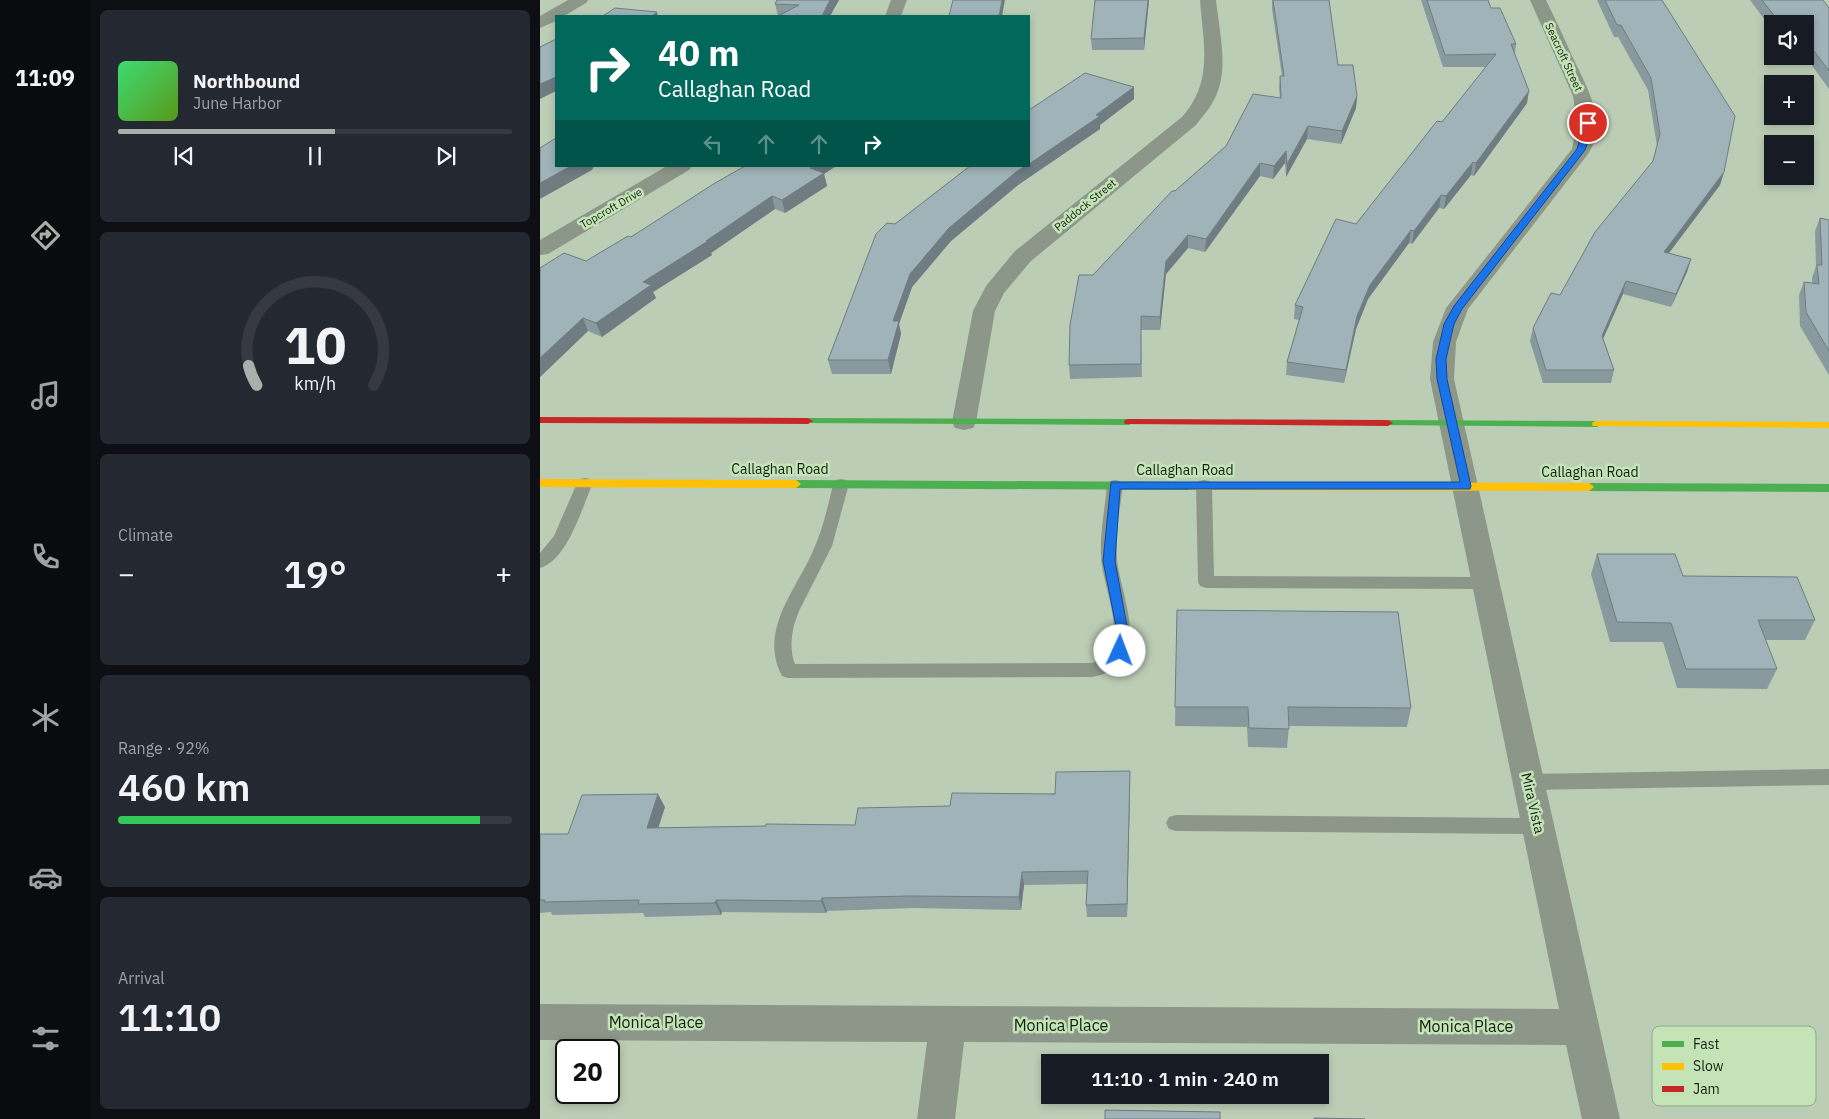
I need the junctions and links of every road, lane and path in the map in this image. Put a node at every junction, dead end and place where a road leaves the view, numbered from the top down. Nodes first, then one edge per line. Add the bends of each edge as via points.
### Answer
1 (580, 0) edge
2 (899, 0) edge
3 (1208, 0) edge
4 (1538, 0) edge
5 (894, 15) edge
6 (540, 23) edge
7 (680, 167) edge
8 (540, 249) edge
9 (540, 420) edge
10 (964, 422) junction
11 (1452, 424) junction
12 (1829, 424) edge
13 (540, 483) edge
14 (585, 483) junction
15 (841, 484) junction
16 (1115, 485) junction
17 (1204, 485) junction
18 (1466, 486) junction
19 (1829, 488) edge
20 (540, 562) edge
21 (1485, 583) junction
22 (1829, 777) edge
23 (1528, 782) junction
24 (1176, 823) dead end
25 (1539, 826) junction
26 (540, 1022) edge
27 (948, 1024) junction
28 (1582, 1027) junction
29 (936, 1119) edge
30 (1601, 1119) edge

1 - 6 street
2 - 5 street
3 - 10 street, Paddock Street via 1212,71 1207,96 1189,121 1023,256 994,291 984,311
4 - 11 street, Seacroft Street via 1582,96 1587,116 1586,136 1581,150 1457,308 1449,324 1441,359
7 - 8 street, Topcroft Drive
9 - 10 street
10 - 11 street
11 - 12 street
11 - 18 street, Seacroft Street
13 - 14 street, Callaghan Road
14 - 15 street, Callaghan Road
14 - 20 lane via 561,537 549,557
15 - 16 street, Callaghan Road
15 - 16 lane via 820,555 790,610 783,637 783,660 788,671 1104,668 1115,660 1120,651 1122,626 1109,561
16 - 17 street, Callaghan Road
17 - 18 street, Callaghan Road
17 - 21 lane via 1206,582
18 - 19 street, Callaghan Road
18 - 21 street, Mira Vista
21 - 23 street, Mira Vista
22 - 23 lane
23 - 25 street, Mira Vista
24 - 25 lane
25 - 28 street, Mira Vista
26 - 27 street, Monica Place
27 - 28 street, Monica Place
27 - 29 street
28 - 30 street, Mira Vista

